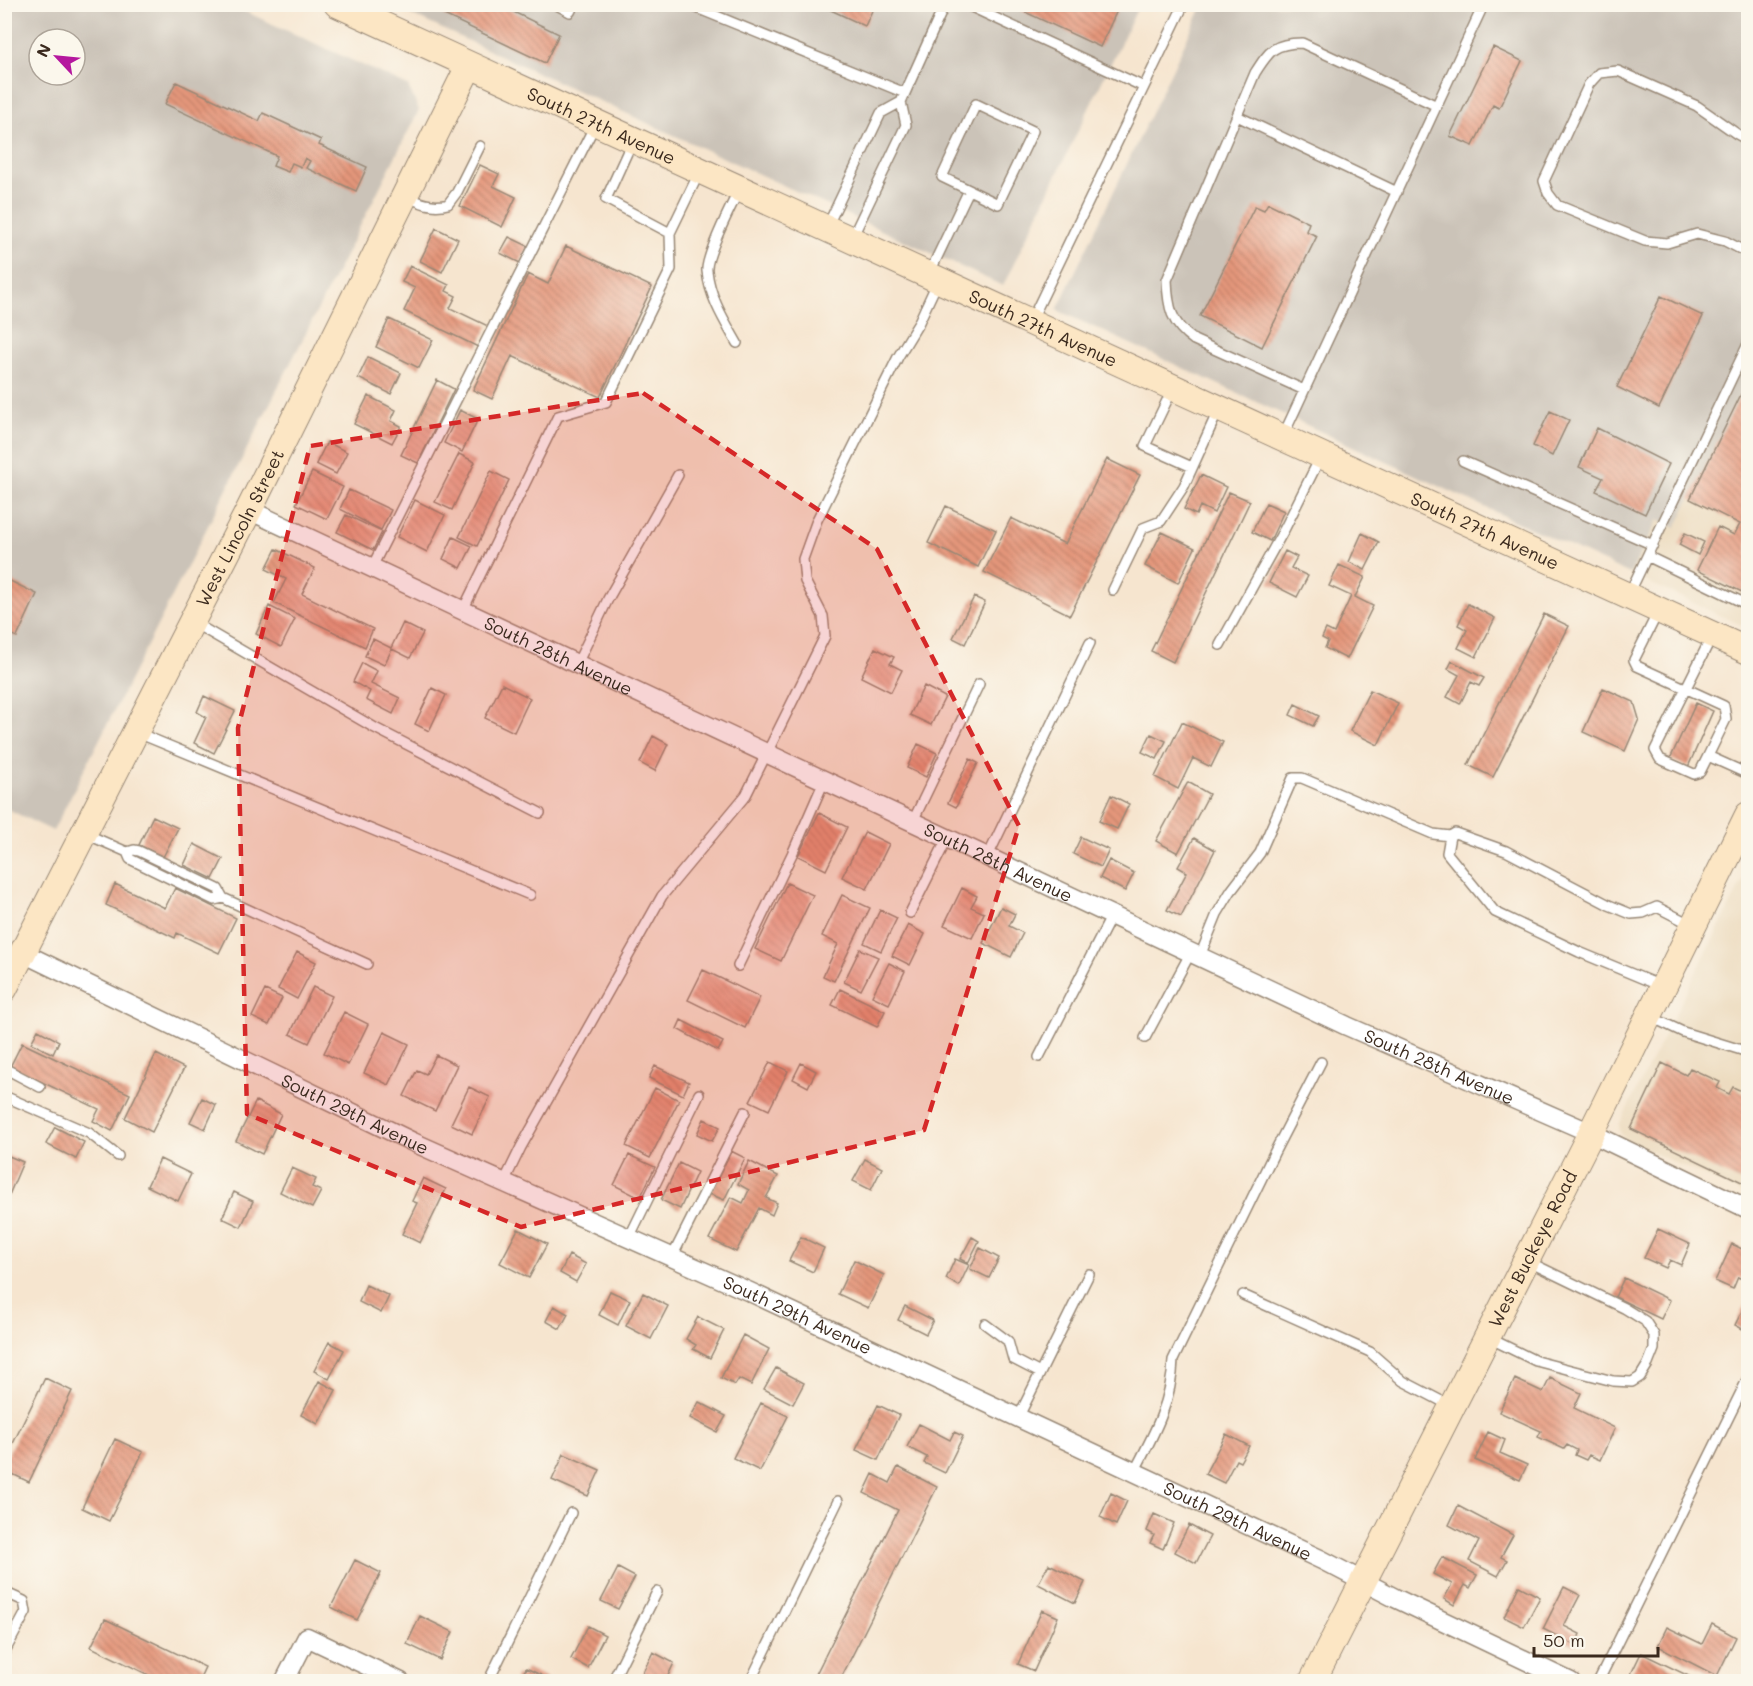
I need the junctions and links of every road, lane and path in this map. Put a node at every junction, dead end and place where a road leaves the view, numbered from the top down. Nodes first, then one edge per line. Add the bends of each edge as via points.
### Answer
1 (337, 4) edge
2 (555, 4) edge
3 (574, 4) edge
4 (687, 4) edge
5 (945, 4) edge
6 (965, 4) edge
7 (1184, 4) edge
8 (1482, 8) dead end
9 (469, 66) junction
10 (1144, 87) junction
11 (903, 98) junction
12 (1437, 106) junction
13 (1237, 116) junction
14 (596, 124) junction
15 (1749, 140) edge
16 (633, 141) junction
17 (480, 147) dead end
18 (699, 172) junction
19 (739, 190) junction
20 (969, 190) junction
21 (1396, 192) junction
22 (405, 196) junction
23 (826, 229) junction
24 (670, 233) junction
25 (851, 241) junction
26 (1749, 253) edge
27 (933, 278) junction
28 (1030, 323) junction
29 (737, 344) dead end
30 (1749, 344) edge
31 (1173, 388) junction
32 (1304, 390) junction
33 (1219, 409) junction
34 (1282, 438) junction
35 (1321, 456) junction
36 (1463, 461) dead end
37 (1192, 467) junction
38 (678, 475) dead end
39 (249, 510) junction
40 (1653, 545) junction
41 (1647, 556) junction
42 (372, 567) junction
43 (1113, 590) dead end
44 (1628, 596) junction
45 (1749, 604) edge
46 (463, 610) junction
47 (1659, 610) junction
48 (192, 622) junction
49 (1713, 635) junction
50 (1090, 643) dead end
51 (1220, 645) dead end
52 (1749, 651) edge
53 (577, 664) junction
54 (979, 684) dead end
55 (1686, 688) junction
56 (135, 732) junction
57 (768, 753) junction
58 (1708, 756) junction
59 (1749, 774) edge
60 (825, 779) junction
61 (540, 813) dead end
62 (1749, 814) edge
63 (913, 821) junction
64 (84, 833) junction
65 (1450, 836) junction
66 (948, 837) junction
67 (988, 856) junction
68 (530, 895) dead end
69 (910, 913) dead end
70 (1112, 915) junction
71 (1693, 926) junction
72 (23, 953) junction
73 (1195, 954) junction
74 (367, 964) dead end
75 (738, 966) dead end
76 (1663, 987) junction
77 (4, 989) edge
78 (1649, 1016) junction
79 (1145, 1038) dead end
80 (1749, 1052) edge
81 (1039, 1057) dead end
82 (1321, 1062) dead end
83 (4, 1068) edge
84 (40, 1087) dead end
85 (699, 1094) dead end
86 (4, 1096) edge
87 (745, 1112) dead end
88 (1591, 1133) junction
89 (118, 1156) dead end
90 (504, 1182) junction
91 (1749, 1209) edge
92 (629, 1238) junction
93 (672, 1257) junction
94 (1526, 1260) junction
95 (1089, 1274) dead end
96 (1243, 1294) dead end
97 (985, 1324) dead end
98 (1486, 1337) junction
99 (1040, 1373) junction
100 (1749, 1378) edge
101 (1451, 1406) junction
102 (1018, 1418) junction
103 (1134, 1472) junction
104 (838, 1501) dead end
105 (571, 1513) dead end
106 (1362, 1581) junction
107 (4, 1592) edge
108 (657, 1592) dead end
109 (4, 1653) edge
110 (284, 1682) edge
111 (401, 1682) edge
112 (488, 1682) edge
113 (612, 1682) edge
114 (750, 1682) edge
115 (1312, 1682) edge
116 (1571, 1682) edge
117 (1598, 1682) edge

1 - 9 main road, South 27th Avenue
2 - 3 lane via 570,12
4 - 11 lane
5 - 11 lane
6 - 10 lane
7 - 10 lane
8 - 12 lane
9 - 14 main road, South 27th Avenue
9 - 22 main road, West Lincoln Street
10 - 28 lane
11 - 23 lane via 881,113
11 - 25 lane via 906,125
12 - 13 lane via 1302,43 1287,43 1270,50 1255,73
12 - 21 lane
13 - 21 lane
13 - 32 lane via 1167,280 1168,302 1180,330 1194,340
14 - 16 main road, South 27th Avenue
14 - 42 lane
15 - 26 lane via 1687,102 1618,71 1599,73 1589,84 1544,181 1557,205 1645,241 1667,243 1697,234
16 - 18 main road, South 27th Avenue
16 - 24 lane via 606,200
17 - 22 lane via 448,204 437,207
18 - 19 main road, South 27th Avenue
18 - 24 lane
19 - 23 main road, South 27th Avenue
19 - 29 lane via 706,269 715,303
20 - 20 lane via 942,177 976,104 1033,131 998,204
20 - 27 lane
21 - 32 lane
22 - 39 main road, West Lincoln Street
23 - 25 main road, South 27th Avenue
24 - 46 lane via 671,269 606,402 558,416
25 - 27 main road, South 27th Avenue
27 - 28 main road, South 27th Avenue
27 - 57 lane via 802,559 805,581 823,616 825,636
28 - 31 main road, South 27th Avenue
30 - 40 lane
31 - 33 main road, South 27th Avenue
31 - 37 lane via 1145,446
32 - 34 lane
33 - 34 main road, South 27th Avenue
33 - 37 lane
34 - 35 main road, South 27th Avenue
35 - 44 main road, South 27th Avenue
35 - 51 lane
36 - 40 lane
37 - 43 lane via 1161,521 1143,528
38 - 53 lane via 608,599
39 - 42 street, South 28th Avenue
39 - 48 main road, West Lincoln Street
40 - 41 lane
41 - 44 lane
41 - 45 lane
42 - 46 street, South 28th Avenue
44 - 47 main road, South 27th Avenue
46 - 53 street, South 28th Avenue
47 - 49 main road, South 27th Avenue
47 - 55 lane via 1634,660 1637,666
48 - 56 main road, West Lincoln Street
48 - 61 lane via 375,728
49 - 52 main road, South 27th Avenue
49 - 55 lane
50 - 67 lane
53 - 57 street, South 28th Avenue
54 - 63 lane
55 - 58 lane via 1724,706 1726,712
55 - 58 lane via 1655,750 1660,759 1694,774 1700,772
56 - 64 main road, West Lincoln Street
56 - 68 lane
57 - 60 street, South 28th Avenue
57 - 90 lane via 746,795 662,896
58 - 59 lane
60 - 63 street, South 28th Avenue
60 - 75 lane
62 - 71 main road, West Buckeye Road
63 - 66 street, South 28th Avenue
64 - 72 main road, West Lincoln Street
64 - 74 lane via 214,900 224,898
65 - 71 lane via 1455,834 1506,852 1631,914 1657,907
65 - 73 lane via 1433,834 1302,778 1293,778 1260,853 1226,899
65 - 76 lane via 1447,853 1495,912
66 - 67 street, South 28th Avenue
66 - 69 lane
67 - 70 street, South 28th Avenue
70 - 73 street, South 28th Avenue
70 - 81 lane
71 - 76 main road, West Buckeye Road
72 - 77 main road, West Lincoln Street
72 - 90 street, South 29th Avenue via 412,1142
73 - 79 lane
73 - 88 street, South 28th Avenue via 1347,1026
76 - 78 main road, West Buckeye Road
78 - 80 lane via 1683,1032
78 - 88 main road, West Buckeye Road
82 - 103 lane via 1173,1360 1162,1417
83 - 84 lane
85 - 92 lane
86 - 89 lane via 89,1133
87 - 93 lane
88 - 91 street, South 28th Avenue
88 - 94 main road, West Buckeye Road
90 - 92 street, South 29th Avenue
92 - 93 street, South 29th Avenue
93 - 102 street, South 29th Avenue
94 - 98 main road, West Buckeye Road
94 - 98 lane via 1645,1321 1654,1335 1648,1364 1632,1382 1613,1381 1536,1361
95 - 99 lane
96 - 101 lane via 1370,1352 1403,1382
97 - 99 lane via 1008,1341 1013,1359
98 - 101 main road, West Buckeye Road
99 - 102 lane
100 - 117 lane
101 - 106 main road, West Buckeye Road
102 - 103 street, South 29th Avenue
103 - 106 street, South 29th Avenue
104 - 114 lane
105 - 112 lane
106 - 115 main road, West Buckeye Road
106 - 116 street, South 29th Avenue
107 - 109 lane via 24,1601 26,1612
108 - 113 lane
110 - 111 street via 307,1637

